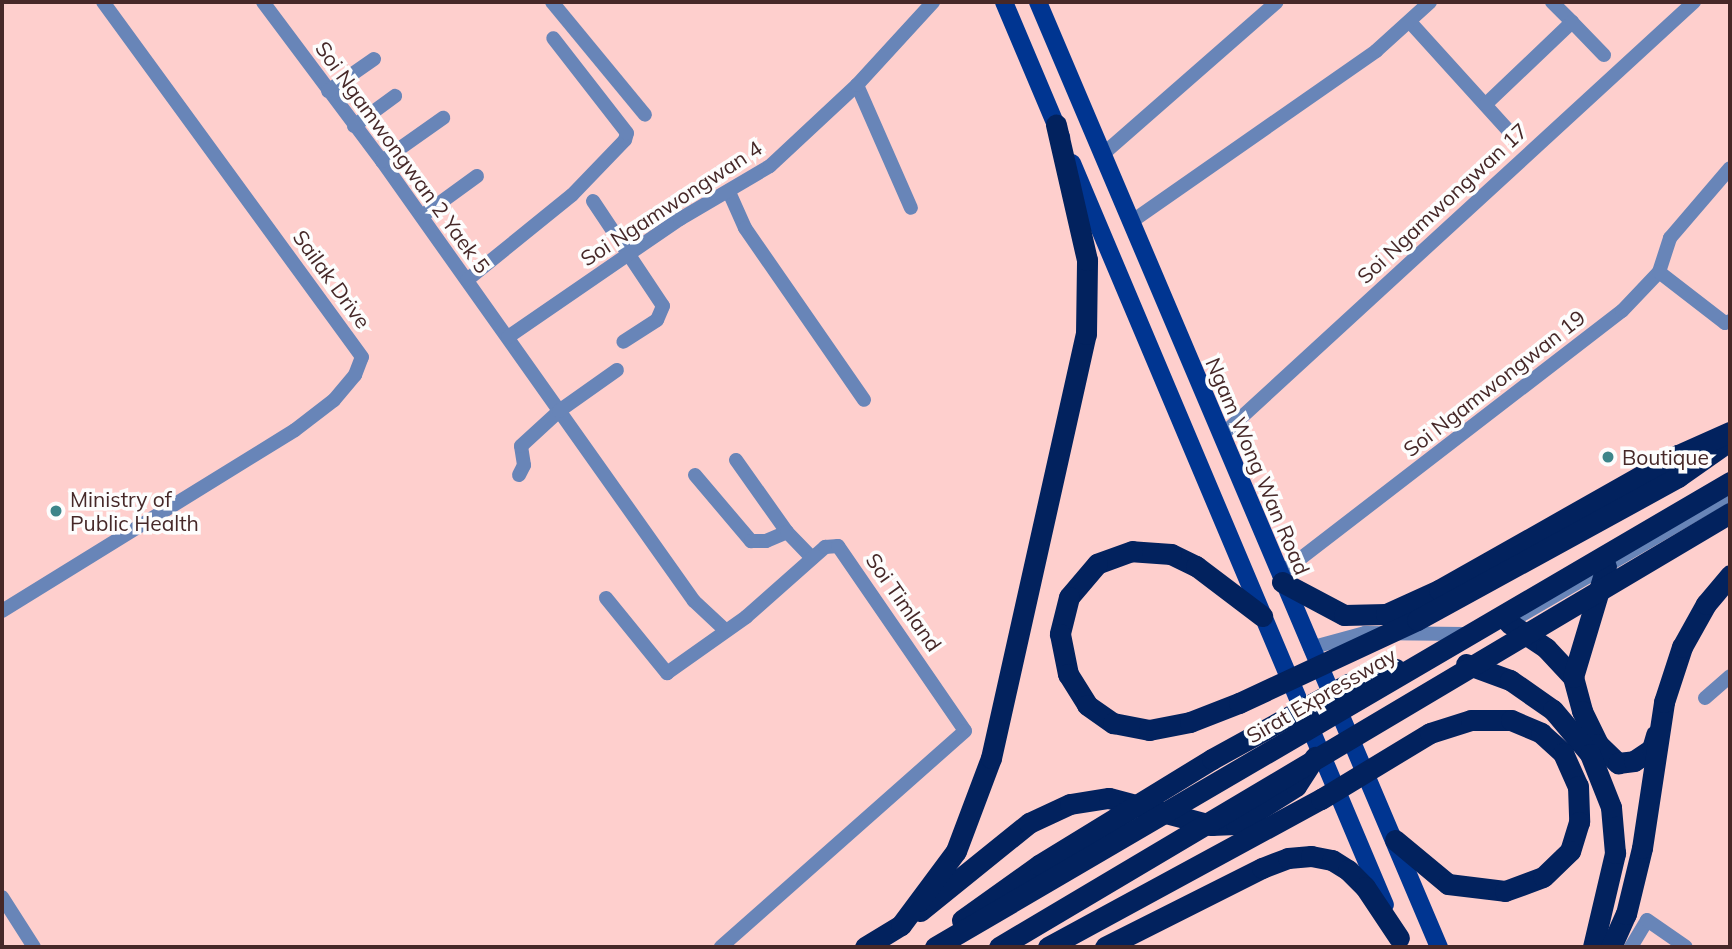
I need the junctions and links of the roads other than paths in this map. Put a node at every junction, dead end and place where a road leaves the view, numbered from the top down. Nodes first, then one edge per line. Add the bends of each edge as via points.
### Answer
1 (103, 2) edge
2 (263, 2) edge
3 (552, 2) edge
4 (933, 2) edge
5 (1004, 2) edge
6 (1038, 2) edge
7 (1277, 2) edge
8 (1430, 2) edge
9 (1552, 2) edge
10 (1694, 2) edge
11 (1410, 22) junction
12 (1572, 22) junction
13 (553, 38) dead end
14 (1604, 55) dead end
15 (374, 59) dead end
16 (857, 85) junction
17 (328, 91) junction
18 (395, 96) dead end
19 (1486, 104) junction
20 (645, 115) dead end
21 (443, 118) dead end
22 (1056, 125) junction
23 (354, 126) junction
24 (1507, 129) dead end
25 (1102, 155) junction
26 (382, 160) junction
27 (1730, 168) edge
28 (477, 176) dead end
29 (729, 192) junction
30 (593, 201) dead end
31 (911, 208) dead end
32 (422, 216) junction
33 (1131, 222) junction
34 (628, 256) junction
35 (1659, 272) junction
36 (467, 279) junction
37 (1730, 321) edge
38 (508, 337) junction
39 (624, 342) dead end
40 (617, 370) dead end
41 (864, 400) dead end
42 (559, 411) junction
43 (1730, 432) edge
44 (1221, 436) junction
45 (1730, 440) edge
46 (736, 460) dead end
47 (519, 475) dead end
48 (695, 475) dead end
49 (1730, 482) edge
50 (1730, 494) edge
51 (1730, 513) edge
52 (787, 533) junction
53 (811, 558) junction
54 (1606, 567) junction
55 (1730, 575) edge
56 (1280, 578) junction
57 (606, 598) dead end
58 (2, 611) edge
59 (1262, 616) junction
60 (1509, 623) junction
61 (725, 630) junction
62 (1310, 648) junction
63 (1730, 676) edge
64 (1573, 677) junction
65 (1704, 698) dead end
66 (1664, 702) junction
67 (1319, 750) junction
68 (1395, 840) junction
69 (2, 897) edge
70 (901, 925) junction
71 (1401, 943) edge
72 (34, 947) edge
73 (721, 947) edge
74 (865, 947) edge
75 (928, 947) edge
76 (935, 947) edge
77 (999, 947) edge
78 (1048, 947) edge
79 (1105, 947) edge
80 (1439, 947) edge
81 (1593, 947) edge
82 (1611, 947) edge
83 (1631, 947) edge
84 (1686, 947) edge

1 - 58 street, Sailak Drive via 362,357 341,393 295,430
2 - 17 street, Soi Ngamwongwan 2 Yaek 5
3 - 20 street
4 - 16 street, Soi Ngamwongwan 4
5 - 22 main road
6 - 25 main road, Ngam Wong Wan Road
7 - 25 street
8 - 11 street
9 - 12 street
10 - 44 street, Soi Ngamwongwan 17
11 - 19 street
11 - 33 street
12 - 14 street
12 - 19 street
13 - 36 street via 627,133 625,140 572,195
15 - 17 street
16 - 29 street, Soi Ngamwongwan 4 via 770,166
16 - 31 street
17 - 23 street, Soi Ngamwongwan 2 Yaek 5
18 - 23 street
19 - 24 street
21 - 26 street
22 - 59 main road
22 - 70 highway via 1087,260 1086,334 991,758 956,851
23 - 26 street, Soi Ngamwongwan 2 Yaek 5
25 - 33 main road, Ngam Wong Wan Road
26 - 32 street, Soi Ngamwongwan 2 Yaek 5
27 - 35 street via 1670,238
28 - 32 street
29 - 34 street, Soi Ngamwongwan 4
29 - 41 street via 745,228
30 - 34 street
32 - 36 street, Soi Ngamwongwan 2 Yaek 5
33 - 44 main road, Ngam Wong Wan Road
34 - 38 street, Soi Ngamwongwan 4
34 - 39 street via 663,312
35 - 37 street via 1725,323
35 - 56 street, Soi Ngamwongwan 19 via 1622,311
36 - 38 street, Soi Ngamwongwan 2 Yaek 5
38 - 42 street
40 - 42 street
42 - 47 street via 521,446 524,465
42 - 61 street via 700,608
43 - 56 highway via 1678,455 1439,590 1386,614 1344,615
44 - 56 main road, Ngam Wong Wan Road
45 - 59 highway, bridge via 1678,477 1417,620 1190,722 1149,730 1113,723 1087,705 1068,674 1060,634 1069,597 1097,564 1132,551 1171,554 1196,566
46 - 52 street
48 - 52 street via 751,541
49 - 76 highway, Sirat Expressway, bridge
50 - 54 street
51 - 77 highway, bridge
52 - 53 street
53 - 61 street, Soi Timland
53 - 73 street, Soi Timland via 825,547 838,546 965,731
54 - 60 street
54 - 64 highway
55 - 66 highway via 1706,604 1682,647
56 - 62 main road, Ngam Wong Wan Road
57 - 61 street, Soi Timland via 667,673
59 - 67 main road
60 - 62 street via 1459,635 1365,633
60 - 64 highway via 1546,648
62 - 68 main road, Ngam Wong Wan Road
63 - 65 street
64 - 66 highway via 1598,744 1618,763 1634,761 1652,749
66 - 82 highway via 1642,848 1626,914
67 - 70 highway via 1296,786 1236,824 1211,825 1109,798 1070,804 1029,823 976,870
67 - 71 main road
68 - 78 highway, bridge via 1448,884 1505,891 1543,877 1570,851 1579,822 1578,786 1563,753 1541,733 1511,720 1471,720 1430,733 1321,799
68 - 80 main road, Ngam Wong Wan Road
69 - 72 street
70 - 74 highway
71 - 79 highway via 1365,887 1348,870 1332,860 1311,856 1288,858 1262,868
75 - 81 highway, bridge via 1105,823 1283,719 1348,684 1389,670 1449,661 1510,680 1553,710 1590,754 1611,807 1615,853
83 - 84 street via 1647,920

